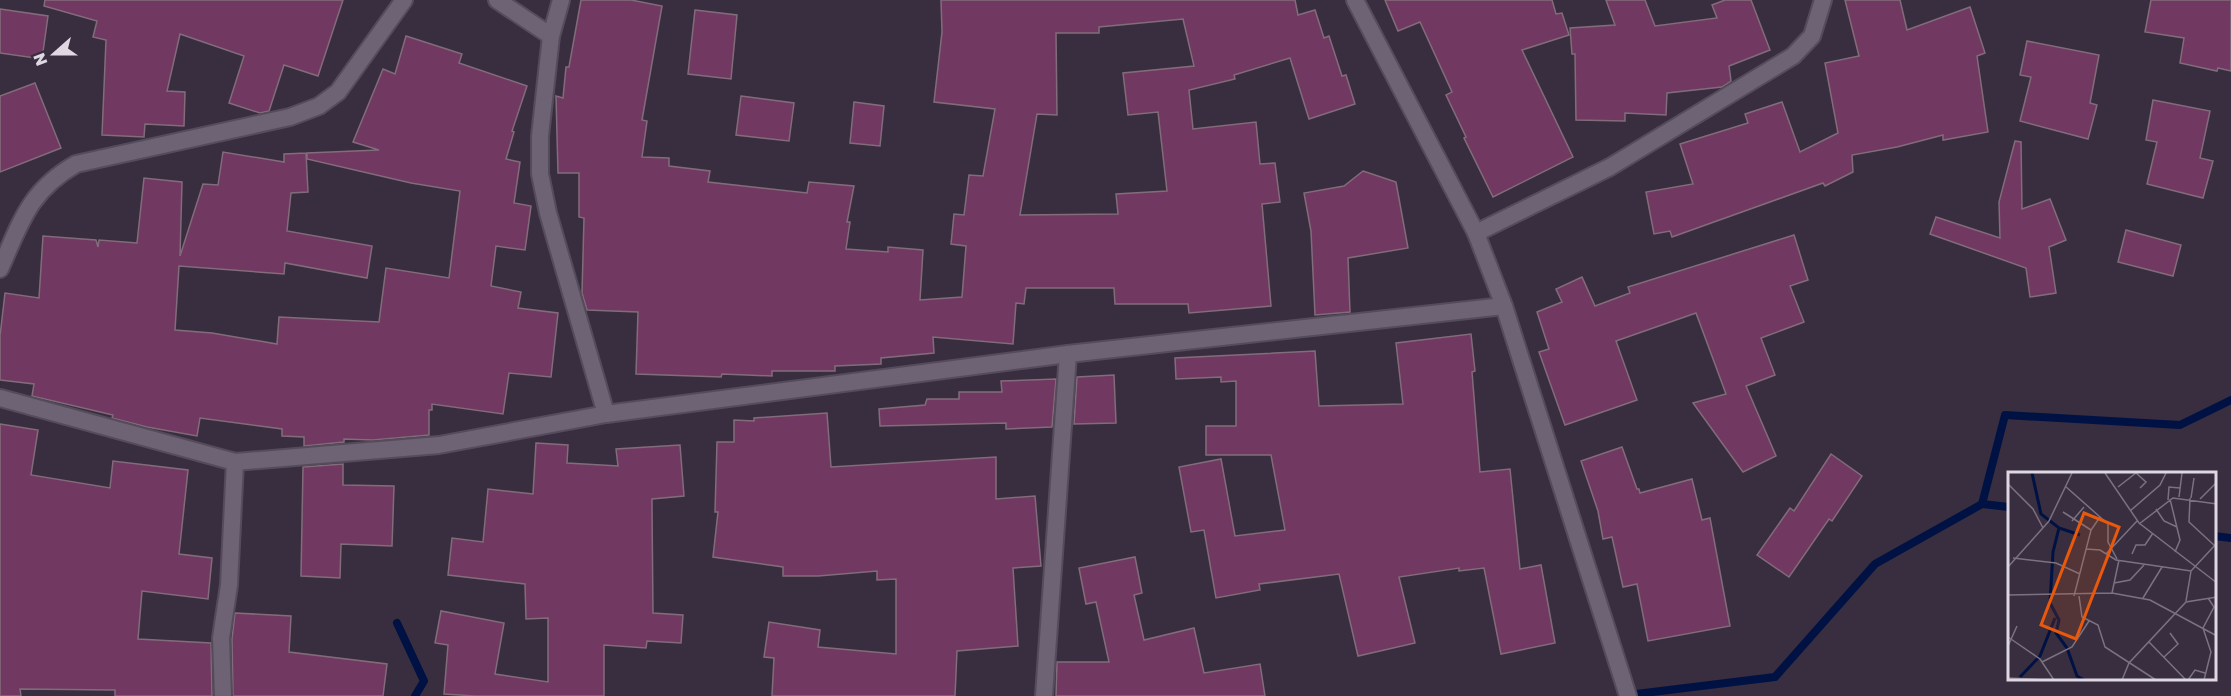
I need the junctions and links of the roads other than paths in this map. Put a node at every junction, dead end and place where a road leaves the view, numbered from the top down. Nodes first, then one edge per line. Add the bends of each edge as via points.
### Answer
1 (404, 0) edge
2 (498, 0) edge
3 (561, 0) edge
4 (1355, 0) edge
5 (1823, 0) edge
6 (551, 36) junction
7 (1476, 232) junction
8 (0, 269) edge
9 (1504, 306) junction
10 (1068, 354) junction
11 (0, 398) edge
12 (606, 414) junction
13 (235, 462) junction
14 (223, 696) edge
15 (1044, 696) edge
16 (1628, 696) edge

1 - 8 street via 338,92 319,106 290,117 76,164 56,175 28,206
2 - 6 street
3 - 6 street
4 - 7 street
5 - 7 street via 1812,36 1794,56 1610,167
6 - 12 street via 540,136 540,174
7 - 9 street
9 - 10 street
9 - 16 street
10 - 12 street
10 - 15 street
11 - 13 street
12 - 13 street via 439,445
13 - 14 street via 229,585 221,638

